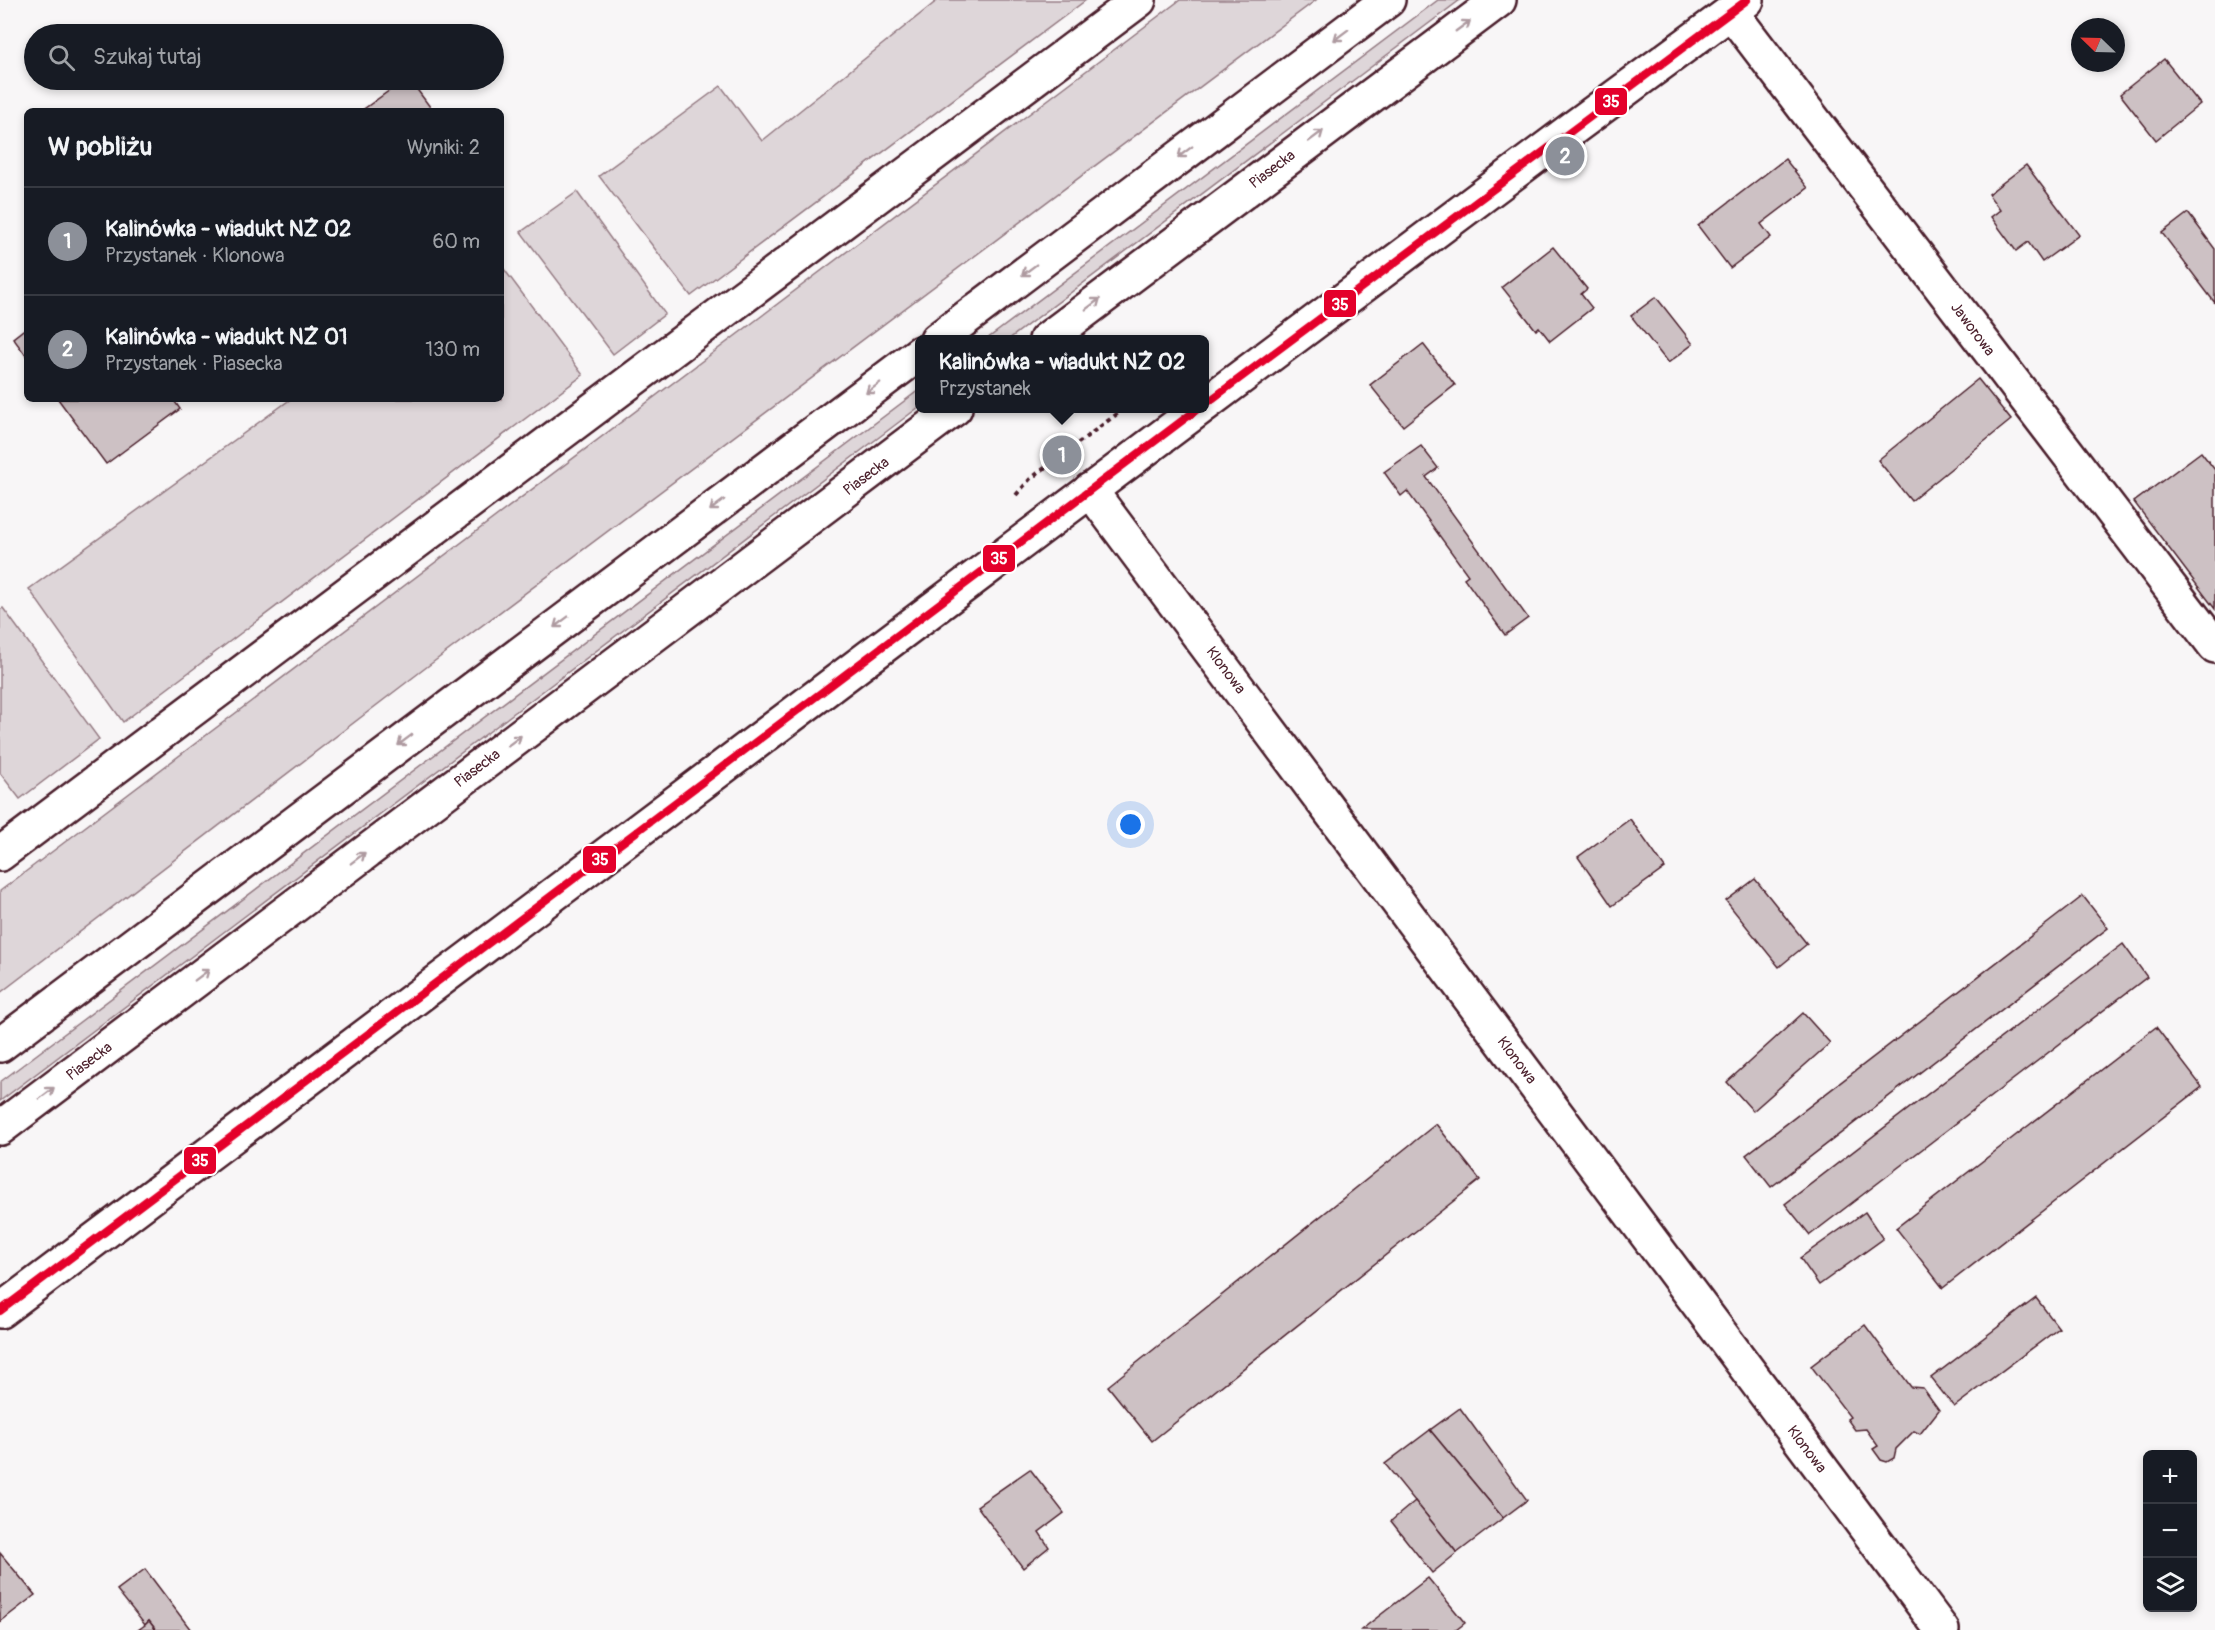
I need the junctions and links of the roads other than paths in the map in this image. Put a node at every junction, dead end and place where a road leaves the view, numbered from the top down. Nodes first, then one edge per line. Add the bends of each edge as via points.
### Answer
1 (1139, 0) edge
2 (1388, 0) edge
3 (1499, 0) edge
4 (1739, 6) edge
5 (942, 335) edge
6 (1051, 335) edge
7 (915, 356) edge
8 (1209, 401) edge
9 (948, 413) edge
10 (1193, 413) edge
11 (1090, 490) junction
12 (2215, 646) edge
13 (0, 854) edge
14 (0, 1045) edge
15 (0, 1128) edge
16 (0, 1311) edge
17 (1942, 1630) edge

1 - 13 main road
2 -> 5 main road
6 -> 3 main road, Piasecka
4 - 8 main road
4 - 12 main road, Jaworowa
7 -> 14 main road
15 -> 9 main road, Piasecka
10 - 11 main road
11 - 16 main road
11 - 17 main road, Klonowa

